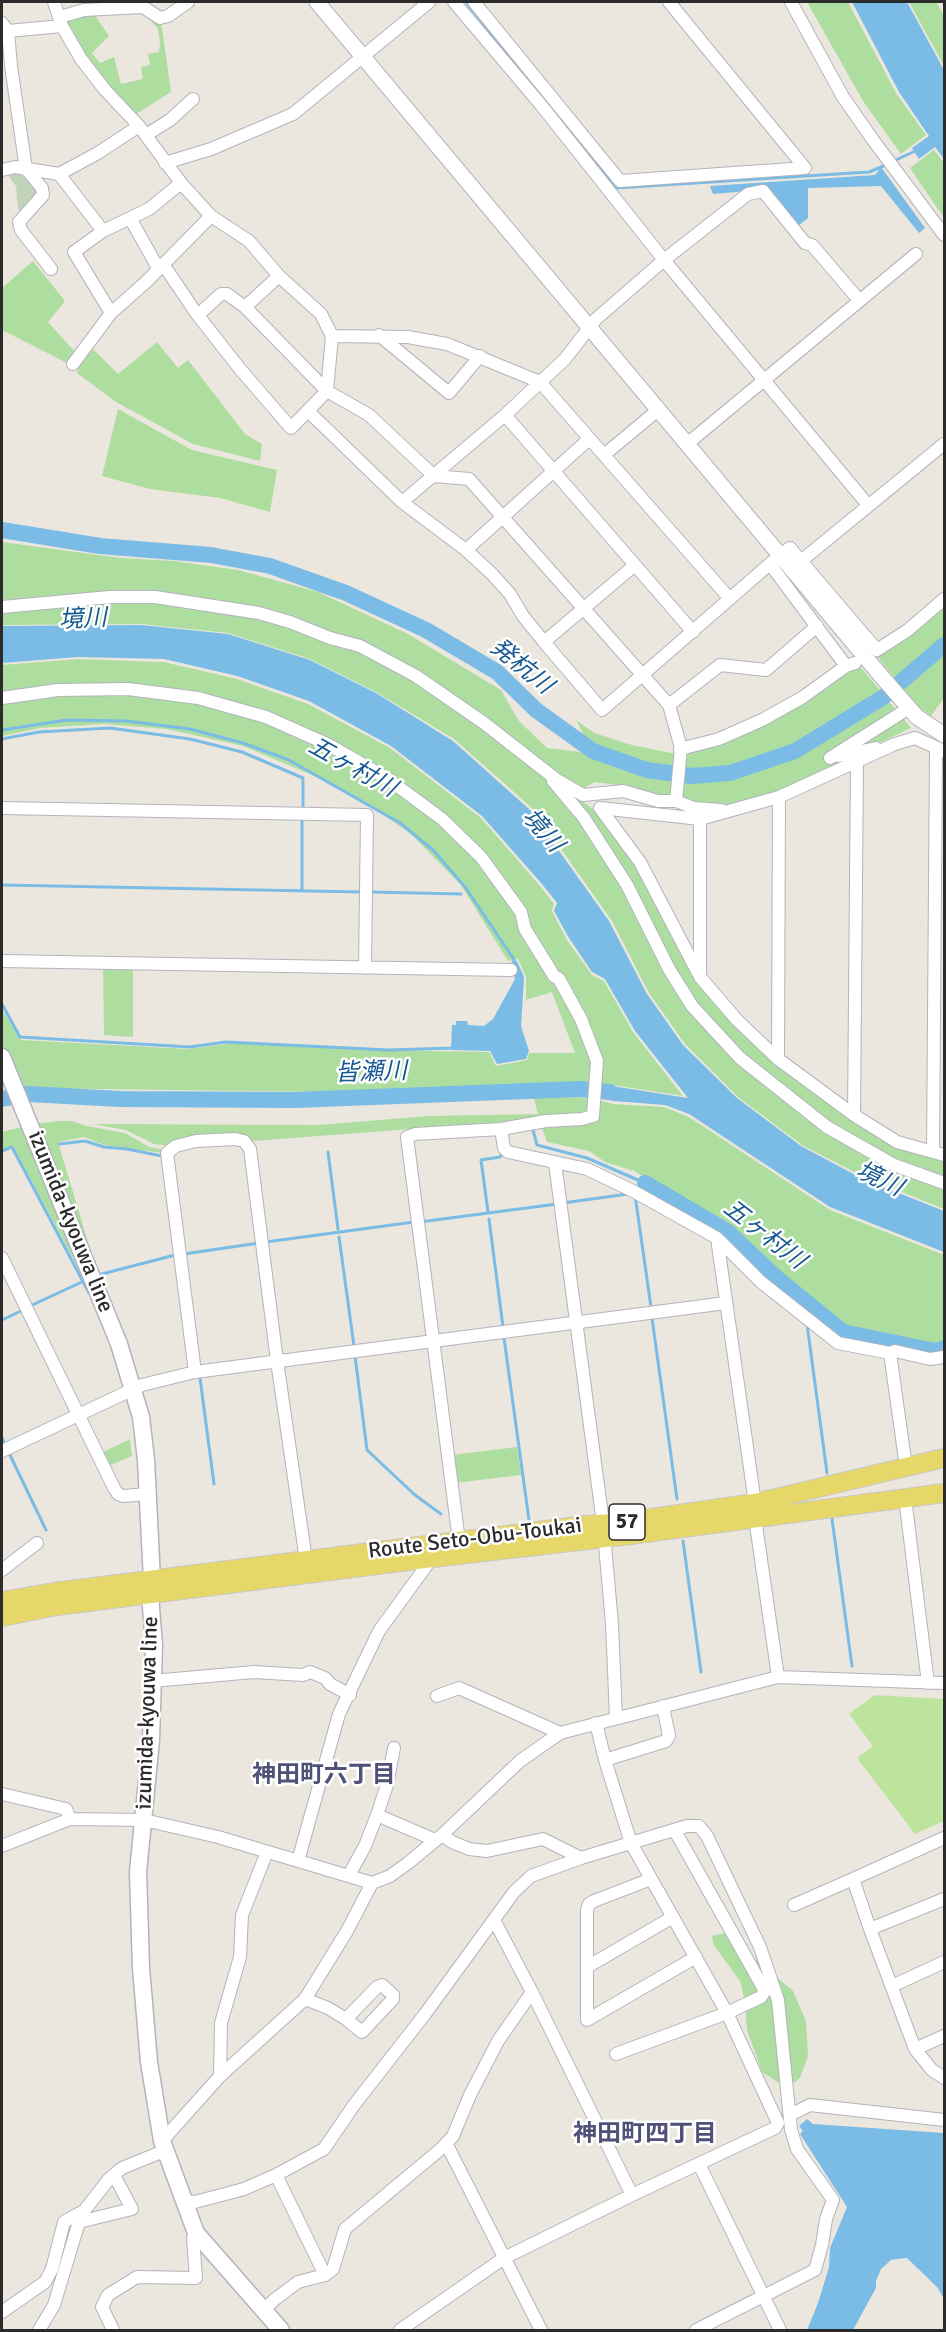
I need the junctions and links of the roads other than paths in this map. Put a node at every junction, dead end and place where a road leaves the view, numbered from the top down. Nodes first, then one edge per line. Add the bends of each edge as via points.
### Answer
1 (54, 2) edge
2 (188, 2) edge
3 (317, 2) edge
4 (429, 2) edge
5 (454, 2) edge
6 (474, 2) edge
7 (669, 2) edge
8 (791, 2) edge
9 (61, 21) junction
10 (5, 27) edge
11 (363, 56) junction
12 (193, 99) dead end
13 (143, 130) junction
14 (165, 163) junction
15 (26, 169) junction
16 (2, 170) edge
17 (59, 174) junction
18 (616, 176) junction
19 (181, 183) junction
20 (605, 185) junction
21 (211, 216) junction
22 (130, 218) junction
23 (103, 231) junction
24 (945, 235) edge
25 (916, 254) dead end
26 (664, 260) junction
27 (161, 266) junction
28 (51, 269) dead end
29 (279, 276) junction
30 (859, 300) junction
31 (245, 308) junction
32 (111, 313) junction
33 (198, 315) junction
34 (590, 327) junction
35 (379, 335) junction
36 (332, 336) junction
37 (480, 356) junction
38 (73, 364) dead end
39 (763, 380) junction
40 (540, 382) junction
41 (327, 391) junction
42 (658, 410) junction
43 (308, 411) junction
44 (505, 415) junction
45 (588, 440) junction
46 (687, 444) junction
47 (945, 444) edge
48 (604, 455) junction
49 (553, 471) junction
50 (434, 476) junction
51 (402, 502) junction
52 (868, 505) junction
53 (503, 516) junction
54 (466, 550) junction
55 (775, 559) junction
56 (801, 561) junction
57 (635, 565) junction
58 (730, 599) junction
59 (945, 599) edge
60 (2, 607) edge
61 (584, 607) junction
62 (817, 626) junction
63 (693, 632) junction
64 (544, 642) junction
65 (644, 675) junction
66 (2, 698) edge
67 (669, 705) junction
68 (907, 706) junction
69 (945, 735) edge
70 (895, 744) junction
71 (680, 750) junction
72 (940, 750) edge
73 (857, 762) junction
74 (545, 771) junction
75 (583, 795) junction
76 (779, 797) junction
77 (676, 801) junction
78 (2, 808) edge
79 (600, 808) junction
80 (731, 811) junction
81 (700, 819) junction
82 (2, 961) edge
83 (365, 968) junction
84 (511, 970) dead end
85 (700, 977) junction
86 (2, 1057) edge
87 (778, 1059) junction
88 (854, 1115) junction
89 (501, 1129) junction
90 (939, 1153) edge
91 (555, 1163) junction
92 (945, 1183) edge
93 (717, 1238) junction
94 (2, 1258) edge
95 (726, 1303) junction
96 (576, 1323) junction
97 (434, 1341) junction
98 (890, 1353) junction
99 (945, 1357) edge
100 (277, 1361) junction
101 (195, 1372) junction
102 (134, 1389) junction
103 (76, 1415) junction
104 (2, 1451) edge
105 (945, 1458) edge
106 (906, 1467) junction
107 (945, 1469) edge
108 (862, 1478) junction
109 (945, 1493) edge
110 (148, 1494) junction
111 (905, 1498) junction
112 (755, 1511) junction
113 (603, 1530) junction
114 (459, 1541) junction
115 (37, 1543) dead end
116 (432, 1558) junction
117 (306, 1560) junction
118 (2, 1570) edge
119 (151, 1588) junction
120 (2, 1601) edge
121 (2, 1617) edge
122 (778, 1677) junction
123 (152, 1681) junction
124 (928, 1683) junction
125 (945, 1683) edge
126 (350, 1695) junction
127 (437, 1696) dead end
128 (663, 1706) junction
129 (616, 1718) junction
130 (596, 1723) junction
131 (560, 1733) junction
132 (394, 1748) dead end
133 (604, 1760) junction
134 (2, 1794) edge
135 (377, 1815) junction
136 (70, 1819) junction
137 (144, 1820) junction
138 (675, 1831) junction
139 (438, 1837) junction
140 (945, 1838) edge
141 (631, 1843) junction
142 (2, 1846) edge
143 (267, 1852) junction
144 (581, 1858) junction
145 (298, 1861) junction
146 (349, 1875) junction
147 (651, 1879) junction
148 (853, 1879) junction
149 (372, 1882) junction
150 (945, 1899) edge
151 (794, 1905) dead end
152 (673, 1917) junction
153 (494, 1920) junction
154 (870, 1929) junction
155 (696, 1957) junction
156 (945, 1962) edge
157 (587, 1967) junction
158 (892, 1986) junction
159 (532, 1992) junction
160 (305, 1999) junction
161 (728, 2013) junction
162 (346, 2019) dead end
163 (945, 2036) edge
164 (915, 2049) junction
165 (616, 2054) dead end
166 (220, 2076) junction
167 (945, 2078) edge
168 (790, 2115) junction
169 (945, 2120) edge
170 (446, 2143) junction
171 (163, 2146) junction
172 (699, 2164) junction
173 (114, 2175) junction
174 (276, 2175) junction
175 (632, 2195) junction
176 (185, 2201) junction
177 (78, 2218) junction
178 (196, 2233) junction
179 (504, 2258) junction
180 (325, 2275) junction
181 (763, 2296) junction
182 (264, 2310) junction
183 (2, 2312) edge
184 (50, 2312) junction
185 (39, 2331) edge
186 (53, 2331) edge
187 (113, 2331) edge
188 (281, 2331) edge
189 (400, 2331) edge
190 (541, 2331) edge
191 (696, 2331) edge
192 (780, 2331) edge

1 - 9 street
2 - 9 street via 160,18 143,7 84,10
3 - 11 street
4 - 11 street
5 - 20 street
6 - 18 street
7 - 18 street via 805,168 620,181
8 - 24 street via 843,97
9 - 10 street
9 - 13 street via 93,75
10 - 15 street
11 - 14 street via 293,114 211,149
11 - 34 street
12 - 13 street via 170,120
13 - 14 street
13 - 17 street
14 - 19 street
15 - 16 street
15 - 17 street
15 - 28 street via 43,195 19,222
17 - 23 street
18 - 20 street
19 - 21 street
19 - 22 street via 149,209
20 - 26 street
21 - 27 street
21 - 29 street via 249,241
22 - 23 street
22 - 27 street
23 - 32 street via 74,252
25 - 30 street
26 - 30 street via 748,194 763,191
26 - 34 street
26 - 39 street
27 - 32 street
27 - 33 street
29 - 31 street
29 - 36 street via 321,314
30 - 39 street
31 - 33 street via 221,294
31 - 41 street
32 - 38 street
33 - 43 street via 290,433
34 - 40 street via 565,359
34 - 42 street
35 - 36 street
35 - 37 street via 447,344
35 - 37 street via 449,393
36 - 41 street
37 - 40 street
39 - 46 street
39 - 52 street
40 - 44 street
40 - 45 street
41 - 43 street
41 - 50 street via 369,415
42 - 46 street
42 - 48 street
43 - 51 street
44 - 49 street
44 - 50 street
45 - 48 street
45 - 49 street
46 - 55 street
47 - 52 street
48 - 58 street
49 - 53 street
49 - 57 street
50 - 51 street
50 - 53 street via 469,479
51 - 54 street
52 - 56 street
53 - 54 street
53 - 61 street
54 - 64 street via 510,594
55 - 56 street via 790,548
55 - 58 street
55 - 62 street
55 - 68 street
56 - 59 street via 876,651
57 - 61 street
57 - 63 street
58 - 63 street
60 - 74 street via 155,597 259,613 290,622 360,646 416,676
61 - 64 street
61 - 65 street
62 - 67 street via 766,670 720,665
62 - 71 street via 851,664 762,720 719,739
63 - 65 street
64 - 65 street via 602,710
65 - 67 street
66 - 89 street via 58,690 128,689 198,698 266,717 329,745 388,779 442,819 481,857 521,912 525,929 581,1019 597,1060 593,1116
67 - 71 street
68 - 69 street
68 - 70 street via 830,758
70 - 72 street via 915,738
70 - 73 street
71 - 77 street
72 - 90 street
73 - 76 street
73 - 88 street
74 - 75 street
74 - 92 street via 584,818 627,885 692,1006 740,1058 827,1127 894,1165
75 - 77 street via 623,791 657,801
75 - 79 street
76 - 80 street
76 - 87 street
77 - 80 street via 694,808
78 - 83 street via 367,815
79 - 81 street
79 - 85 street via 640,861
80 - 81 street
81 - 85 street
82 - 83 street
83 - 84 street
85 - 87 street via 736,1020
86 - 102 main road, izumida-kyouwa line
87 - 88 street
88 - 90 street via 897,1142
89 - 91 street via 508,1152
89 - 97 street via 407,1137
91 - 93 street via 587,1169
91 - 96 street
93 - 95 street
93 - 98 street via 761,1282 838,1343
94 - 103 street
95 - 96 street
95 - 112 street
96 - 97 street
96 - 113 street
97 - 100 street
97 - 114 street
98 - 99 street via 930,1359
98 - 106 street
100 - 101 street
100 - 101 street via 248,1144 235,1139 207,1139 171,1149 167,1159
100 - 117 street
101 - 102 street
102 - 103 street
102 - 110 main road, izumida-kyouwa line
103 - 104 street
103 - 110 street via 118,1494
105 - 106 main road, Route Seto-Obu-Toukai / 57
106 - 108 main road, Route Seto-Obu-Toukai / 57
107 - 108 main road, 57 via 886,1479
108 - 112 main road, Route Seto-Obu-Toukai / 57
109 - 111 main road, Route Seto-Obu-Toukai / 57
110 - 119 main road, izumida-kyouwa line
111 - 112 main road, Route Seto-Obu-Toukai / 57
111 - 124 street
112 - 113 main road, Route Seto-Obu-Toukai / 57
112 - 122 street
113 - 114 main road, Route Seto-Obu-Toukai / 57
113 - 116 main road, Route Seto-Obu-Toukai / 57
113 - 129 street
114 - 117 main road, Route Seto-Obu-Toukai / 57
115 - 118 street
116 - 119 main road, Route Seto-Obu-Toukai / 57
116 - 126 street via 379,1631
117 - 119 main road, Route Seto-Obu-Toukai / 57
119 - 120 main road, Route Seto-Obu-Toukai / 57 via 54,1592
119 - 121 main road, Route Seto-Obu-Toukai / 57
119 - 123 main road, izumida-kyouwa line
122 - 124 street
122 - 128 street
123 - 126 street via 254,1672 310,1672
123 - 137 main road, izumida-kyouwa line
124 - 125 street
126 - 145 street via 339,1714
127 - 131 street via 459,1688
128 - 129 street
128 - 133 street via 669,1736 666,1741
129 - 130 street
130 - 131 street
130 - 133 street
131 - 139 street via 520,1761
132 - 135 street
133 - 141 street
134 - 136 street via 66,1809
135 - 139 street
135 - 146 street
136 - 137 street
136 - 142 street
137 - 143 street
137 - 171 main road, izumida-kyouwa line via 138,1872 141,1968 149,2062
138 - 141 street
138 - 161 street via 765,1990
138 - 168 street via 699,1826 707,1836 760,1947 778,2000
139 - 144 street via 469,1849 488,1851 543,1839
139 - 149 street via 390,1876
140 - 148 street
141 - 144 street
141 - 147 street
143 - 145 street
143 - 166 street via 242,1915 240,1957 221,2023
144 - 153 street via 531,1876
145 - 146 street
146 - 149 street
147 - 152 street
147 - 157 street via 589,1905
148 - 151 street
148 - 154 street
149 - 160 street
150 - 154 street
152 - 155 street
152 - 157 street
153 - 159 street
153 - 174 street via 324,2149
154 - 158 street
155 - 157 street via 587,2020
155 - 161 street
156 - 158 street
158 - 164 street
159 - 170 street via 498,2041 453,2136
159 - 175 street
160 - 162 street
160 - 166 street
161 - 165 street
161 - 172 street via 778,2123 775,2128
163 - 164 street
164 - 167 street via 932,2070
166 - 171 street
168 - 169 street via 810,2104
168 - 181 street via 790,2130 797,2149 832,2200 815,2270
170 - 179 street
170 - 180 street via 345,2229 333,2269
171 - 173 street
171 - 176 main road, izumida-kyouwa line
172 - 175 street
172 - 181 street
173 - 177 street
173 - 177 street via 132,2209
174 - 176 street via 244,2189
174 - 180 street
175 - 179 street
176 - 178 main road, izumida-kyouwa line
177 - 183 street via 64,2222 45,2282
177 - 184 street
178 - 182 main road, izumida-kyouwa line
178 - 187 street via 196,2278 137,2277 108,2295 102,2307
179 - 189 street
179 - 190 street
180 - 182 street via 298,2282
181 - 191 street
181 - 192 street
182 - 188 main road, izumida-kyouwa line
184 - 185 street
184 - 186 street

